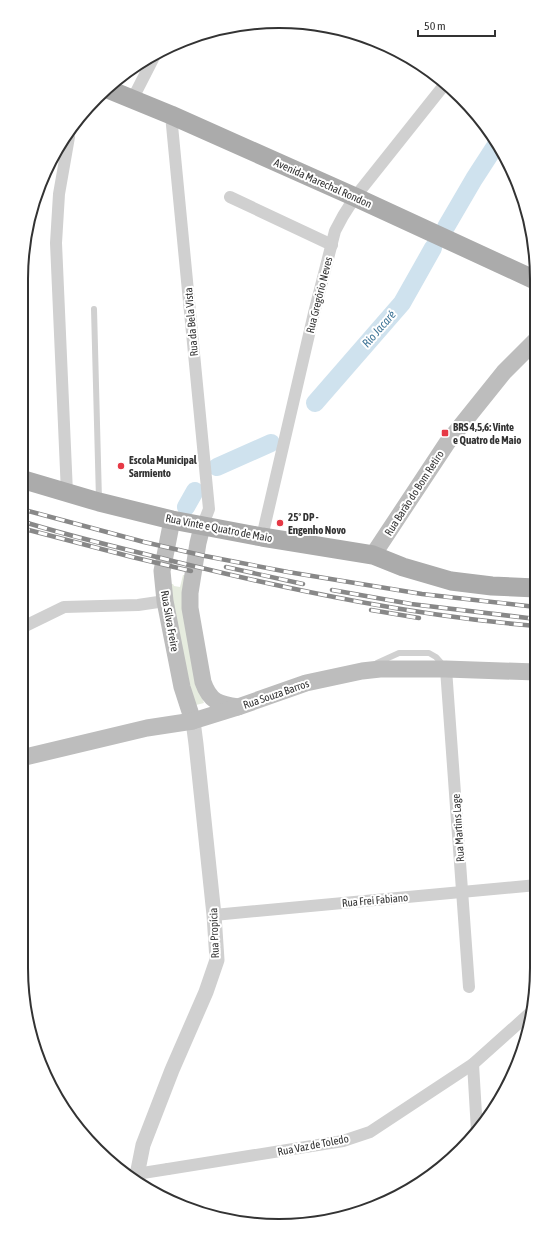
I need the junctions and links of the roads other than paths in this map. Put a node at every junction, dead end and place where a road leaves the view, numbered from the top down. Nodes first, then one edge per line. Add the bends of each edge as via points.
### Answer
1 (152, 63) edge
2 (442, 88) edge
3 (113, 91) edge
4 (132, 100) junction
5 (171, 115) junction
6 (68, 143) edge
7 (230, 197) dead end
8 (356, 197) junction
9 (332, 245) junction
10 (530, 278) edge
11 (94, 309) dead end
12 (530, 346) edge
13 (28, 481) edge
14 (67, 493) junction
15 (99, 502) junction
16 (172, 520) junction
17 (202, 527) junction
18 (262, 537) junction
19 (373, 555) junction
20 (530, 588) edge
21 (165, 601) junction
22 (28, 625) edge
23 (446, 669) junction
24 (530, 672) edge
25 (238, 707) junction
26 (194, 728) junction
27 (28, 756) edge
28 (530, 886) edge
29 (462, 892) junction
30 (214, 915) junction
31 (469, 987) dead end
32 (525, 1018) edge
33 (473, 1064) junction
34 (477, 1123) edge
35 (136, 1174) edge
36 (137, 1175) edge

1 - 4 street
2 - 8 street, Rua Gregório Neves
3 - 4 main road, Avenida Marechal Rondon
4 - 5 main road, Avenida Marechal Rondon
5 - 8 main road, Avenida Marechal Rondon
5 - 17 street, Rua da Bela Vista via 209,508
6 - 14 street via 56,243
7 - 9 street
8 - 9 street, Rua Gregório Neves via 340,221
8 - 10 main road, Avenida Marechal Rondon
9 - 18 street, Rua Gregório Neves
11 - 15 lane
12 - 19 main road, Rua Barão do Bom Retiro via 504,372 447,443
13 - 14 main road, Rua Vinte e Quatro de Maio
14 - 15 main road, Rua Vinte e Quatro de Maio
15 - 16 main road, Rua Vinte e Quatro de Maio
16 - 17 main road, Rua Vinte e Quatro de Maio
16 - 21 main road, Rua Silva Freire via 162,571
17 - 18 main road, Rua Vinte e Quatro de Maio
17 - 25 main road, Rua Silva Freire via 190,593 190,608 203,682 211,698
18 - 19 main road, Rua Vinte e Quatro de Maio
19 - 20 main road, Rua Vinte e Quatro de Maio via 451,581
21 - 22 street via 138,606 64,607
21 - 26 main road, Rua Silva Freire via 182,687
23 - 24 main road, Rua Souza Barros
23 - 25 main road, Rua Souza Barros via 362,671 306,683
23 - 29 street, Rua Martins Lage
25 - 26 main road, Rua Souza Barros via 210,716
26 - 27 main road, Rua Souza Barros via 147,728
26 - 30 street, Rua Propícia
28 - 29 street, Rua Frei Fabiano
29 - 30 street, Rua Frei Fabiano
29 - 31 street, Rua Martins Lage
30 - 36 street, Rua Propícia via 217,960 143,1145
32 - 33 street, Rua Vaz de Toledo
33 - 34 street
33 - 35 street, Rua Vaz de Toledo, bridge via 370,1132 343,1141

